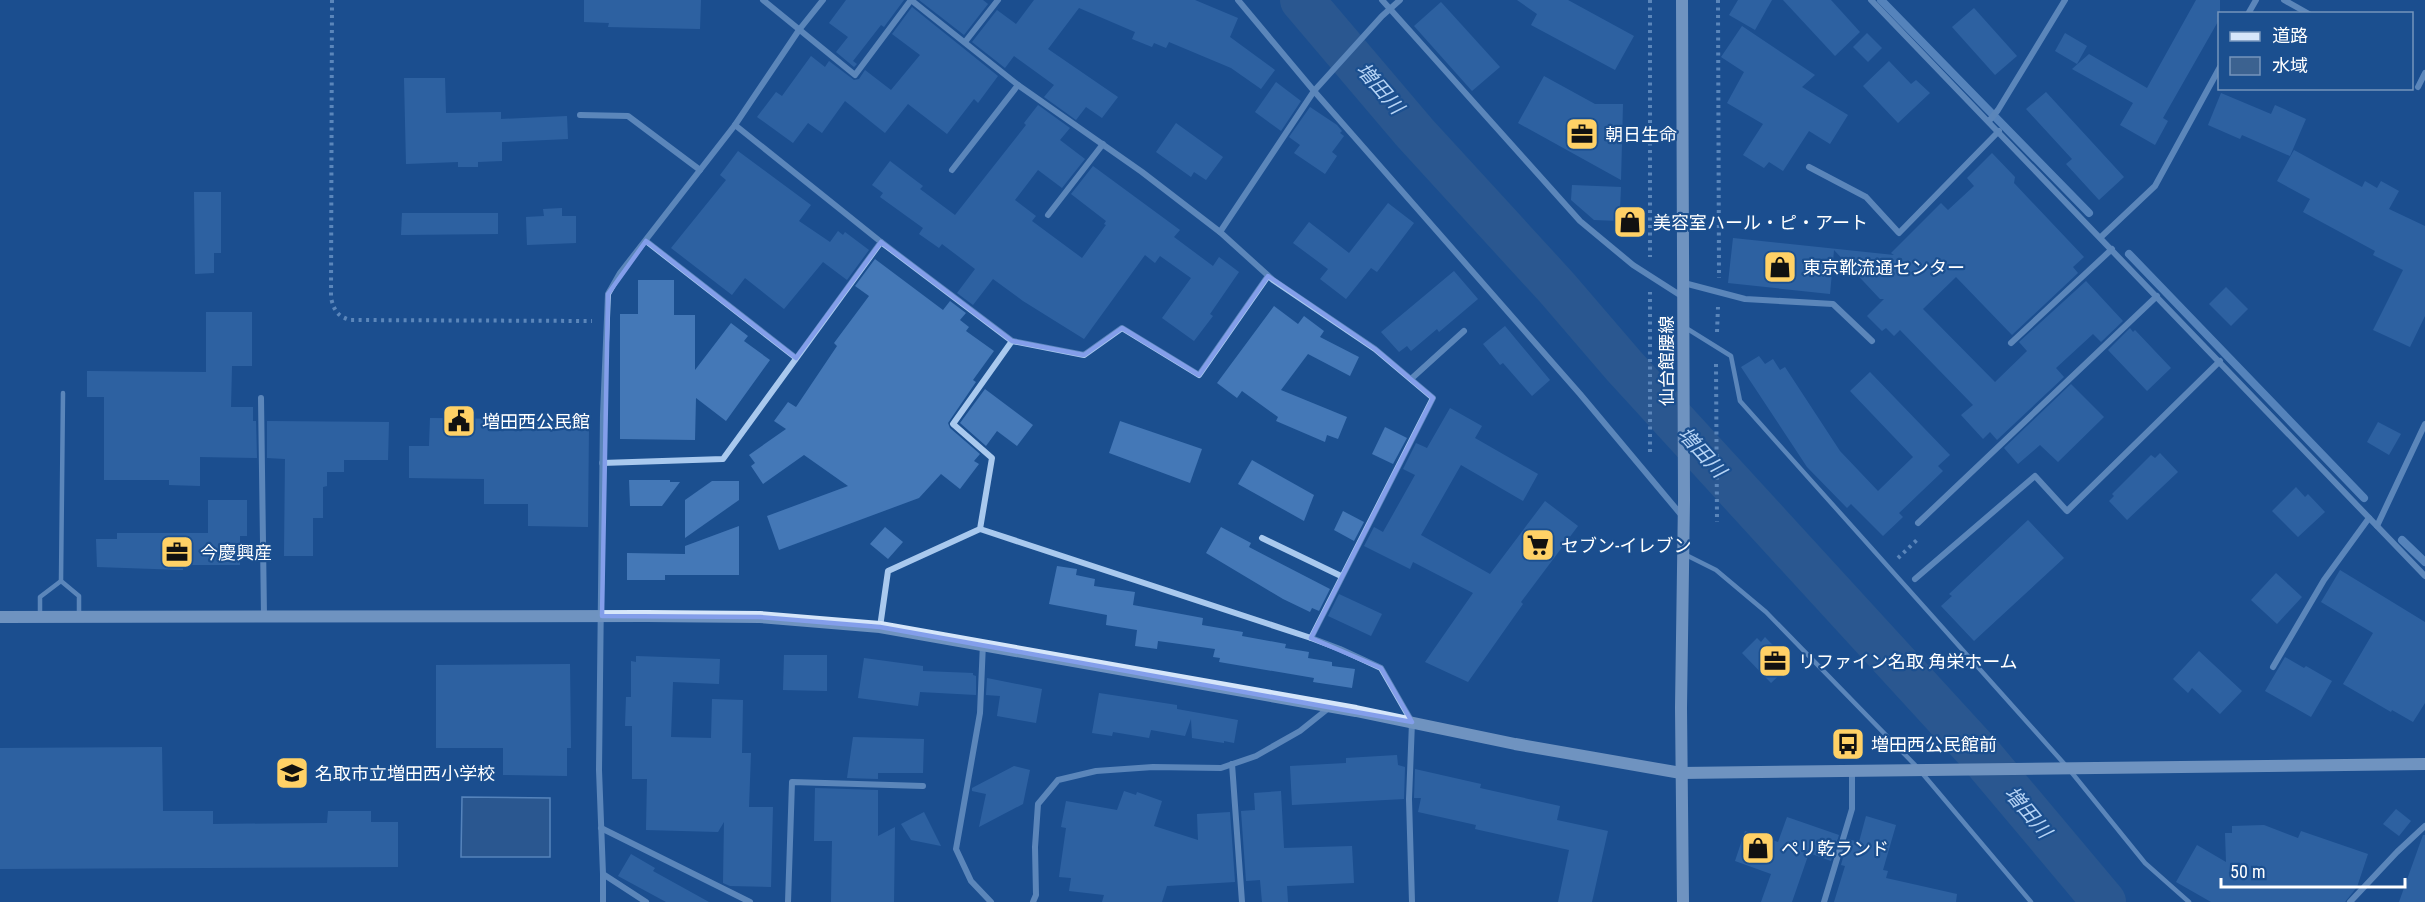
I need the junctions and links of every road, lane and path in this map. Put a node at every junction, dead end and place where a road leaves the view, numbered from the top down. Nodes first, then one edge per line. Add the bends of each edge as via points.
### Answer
1 (332, 0) edge
2 (763, 0) edge
3 (823, 0) edge
4 (911, 0) edge
5 (998, 0) edge
6 (1238, 0) edge
7 (1382, 0) edge
8 (1400, 0) edge
9 (1650, 0) edge
10 (1682, 0) edge
11 (1718, 0) edge
12 (1871, 0) edge
13 (2065, 0) edge
14 (2284, 0) edge
15 (1391, 10) junction
16 (2305, 12) edge
17 (799, 30) junction
18 (964, 42) junction
19 (2218, 71) edge
20 (2425, 73) edge
21 (1018, 85) junction
22 (2418, 87) dead end
23 (1314, 91) junction
24 (580, 115) dead end
25 (1990, 119) junction
26 (735, 125) junction
27 (1999, 131) junction
28 (1103, 144) junction
29 (1809, 167) dead end
30 (700, 170) junction
31 (952, 170) dead end
32 (1048, 215) dead end
33 (1220, 232) junction
34 (2101, 237) junction
35 (646, 241) junction
36 (880, 242) junction
37 (2112, 249) junction
38 (1268, 276) junction
39 (1649, 276) junction
40 (1684, 283) junction
41 (1719, 293) junction
42 (2157, 296) junction
43 (1684, 297) junction
44 (606, 321) junction
45 (1683, 327) junction
46 (1464, 331) dead end
47 (1012, 341) junction
48 (1872, 341) dead end
49 (2011, 343) dead end
50 (1717, 346) junction
51 (796, 358) junction
52 (2220, 361) junction
53 (1411, 379) junction
54 (63, 393) dead end
55 (261, 398) dead end
56 (2425, 424) edge
57 (1650, 455) dead end
58 (602, 463) junction
59 (1683, 518) junction
60 (2369, 518) junction
61 (1716, 522) dead end
62 (1918, 523) joint
63 (2377, 526) junction
64 (980, 529) junction
65 (1262, 538) dead end
66 (1683, 554) junction
67 (1888, 568) junction
68 (1341, 576) junction
69 (2425, 576) edge
70 (1915, 579) dead end
71 (61, 581) junction
72 (264, 616) junction
73 (602, 616) junction
74 (0, 617) edge
75 (40, 617) junction
76 (79, 617) junction
77 (880, 627) junction
78 (1311, 639) junction
79 (983, 643) junction
80 (2273, 667) dead end
81 (1331, 707) junction
82 (1412, 722) junction
83 (1232, 764) junction
84 (2425, 764) edge
85 (2063, 769) junction
86 (1852, 771) junction
87 (1927, 772) junction
88 (1681, 774) junction
89 (923, 786) dead end
90 (2425, 826) edge
91 (601, 828) junction
92 (603, 874) junction
93 (603, 902) edge
94 (646, 902) edge
95 (750, 902) edge
96 (788, 902) edge
97 (991, 902) edge
98 (1033, 902) edge
99 (1242, 902) edge
100 (1412, 902) edge
101 (1683, 902) edge
102 (1824, 902) edge
103 (2031, 902) edge
104 (2189, 902) edge
105 (2350, 902) edge

1 - 44 path via 331,298 340,317
2 - 17 street
3 - 17 street
4 - 17 street via 855,75
4 - 18 street
5 - 18 street
6 - 23 street
7 - 15 street
8 - 15 street
9 - 39 path
10 - 40 street, 仙台館腰線
11 - 41 path
12 - 25 street
13 - 25 street
14 - 16 street
15 - 23 street
15 - 39 street via 1580,221
17 - 26 street
18 - 21 street
19 - 34 street via 2155,186
20 - 22 street
21 - 28 street
21 - 31 street
23 - 33 street
23 - 59 street via 1580,394
24 - 30 street via 628,116
25 - 27 street
26 - 30 street
26 - 36 street
27 - 29 street via 1899,233 1866,197
27 - 34 street
28 - 32 street
28 - 33 street
30 - 35 street
33 - 38 street
34 - 37 street
35 - 44 street via 608,294
35 - 51 street
36 - 47 street
36 - 51 street
37 - 42 street
37 - 49 street
38 - 47 street via 1199,375 1122,327 1084,355
38 - 53 street via 1375,349
39 - 43 street
39 - 57 path
40 - 41 street
40 - 43 street, 仙台館腰線
41 - 48 street via 1833,304
41 - 50 path
42 - 52 street
42 - 62 street
43 - 45 street, 仙台館腰線
44 - 58 street
45 - 50 lane
45 - 59 street, 仙台館腰線
46 - 53 street
47 - 64 street via 953,424 992,458
50 - 61 path
50 - 67 lane via 1731,356 1740,401
51 - 58 street via 723,459
52 - 60 street
52 - 70 street via 2067,511 2035,476
53 - 68 street via 1433,398
54 - 71 lane
55 - 72 street
56 - 63 street
58 - 73 street
59 - 66 street, 仙台館腰線
60 - 63 street
60 - 80 street via 2324,580
62 - 67 path via 1926,531
63 - 69 street
64 - 77 street via 888,571
64 - 78 street
65 - 68 street
66 - 87 lane via 1716,570 1766,612
66 - 88 street, 仙台館腰線
67 - 85 lane
68 - 78 street
71 - 75 lane via 40,597
71 - 76 lane via 79,596
72 - 73 street
72 - 76 street
73 - 77 street via 760,617
73 - 91 street
74 - 75 street
75 - 76 street
77 - 79 street
78 - 82 street via 1381,668
79 - 81 street
79 - 97 street via 980,713 956,849 970,881
81 - 82 street
81 - 83 street via 1300,731 1256,756
82 - 88 street
82 - 100 street via 1408,799
83 - 98 street via 1221,768 1096,771 1058,780 1038,804
83 - 99 street
84 - 85 street
85 - 87 street
85 - 104 lane via 2145,863
86 - 87 street
86 - 88 street
86 - 102 street via 1852,809
87 - 103 lane
88 - 101 street, 仙台館腰線
89 - 96 street via 792,782
90 - 105 street
91 - 92 street
91 - 95 street
92 - 93 street
92 - 94 street

